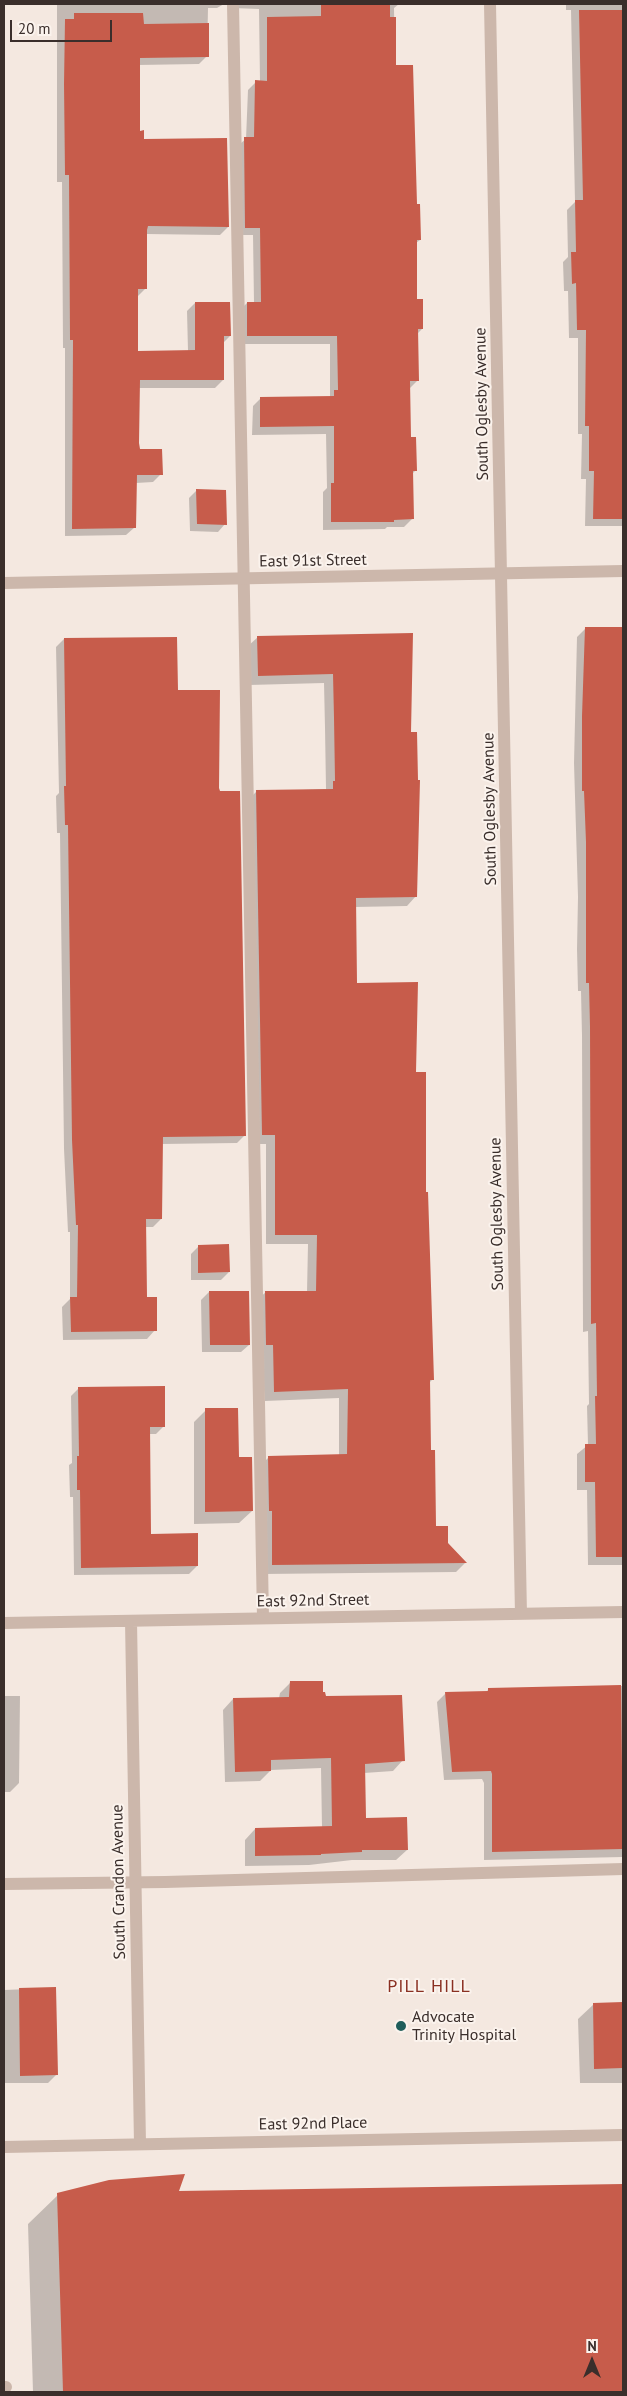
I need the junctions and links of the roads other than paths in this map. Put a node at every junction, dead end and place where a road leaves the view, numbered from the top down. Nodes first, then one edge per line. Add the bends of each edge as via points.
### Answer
1 (233, 4) edge
2 (490, 4) edge
3 (623, 571) edge
4 (502, 574) junction
5 (244, 578) junction
6 (4, 582) edge
7 (623, 1612) edge
8 (521, 1614) junction
9 (263, 1618) junction
10 (131, 1620) junction
11 (4, 1623) edge
12 (623, 1869) edge
13 (135, 1883) junction
14 (4, 1884) edge
15 (623, 2135) edge
16 (140, 2144) junction
17 (4, 2147) edge

1 - 5 street
2 - 4 street, South Oglesby Avenue
3 - 4 street, East 91st Street
4 - 5 street, East 91st Street
4 - 8 street, South Oglesby Avenue
5 - 6 street, East 91st Street
5 - 9 street
7 - 8 street, East 92nd Street
8 - 9 street, East 92nd Street
9 - 10 street, East 92nd Street
10 - 11 street, East 92nd Street
10 - 13 street, South Crandon Avenue
12 - 13 street
13 - 14 street
13 - 16 street, South Crandon Avenue
15 - 16 street, East 92nd Place
16 - 17 street, East 92nd Place

